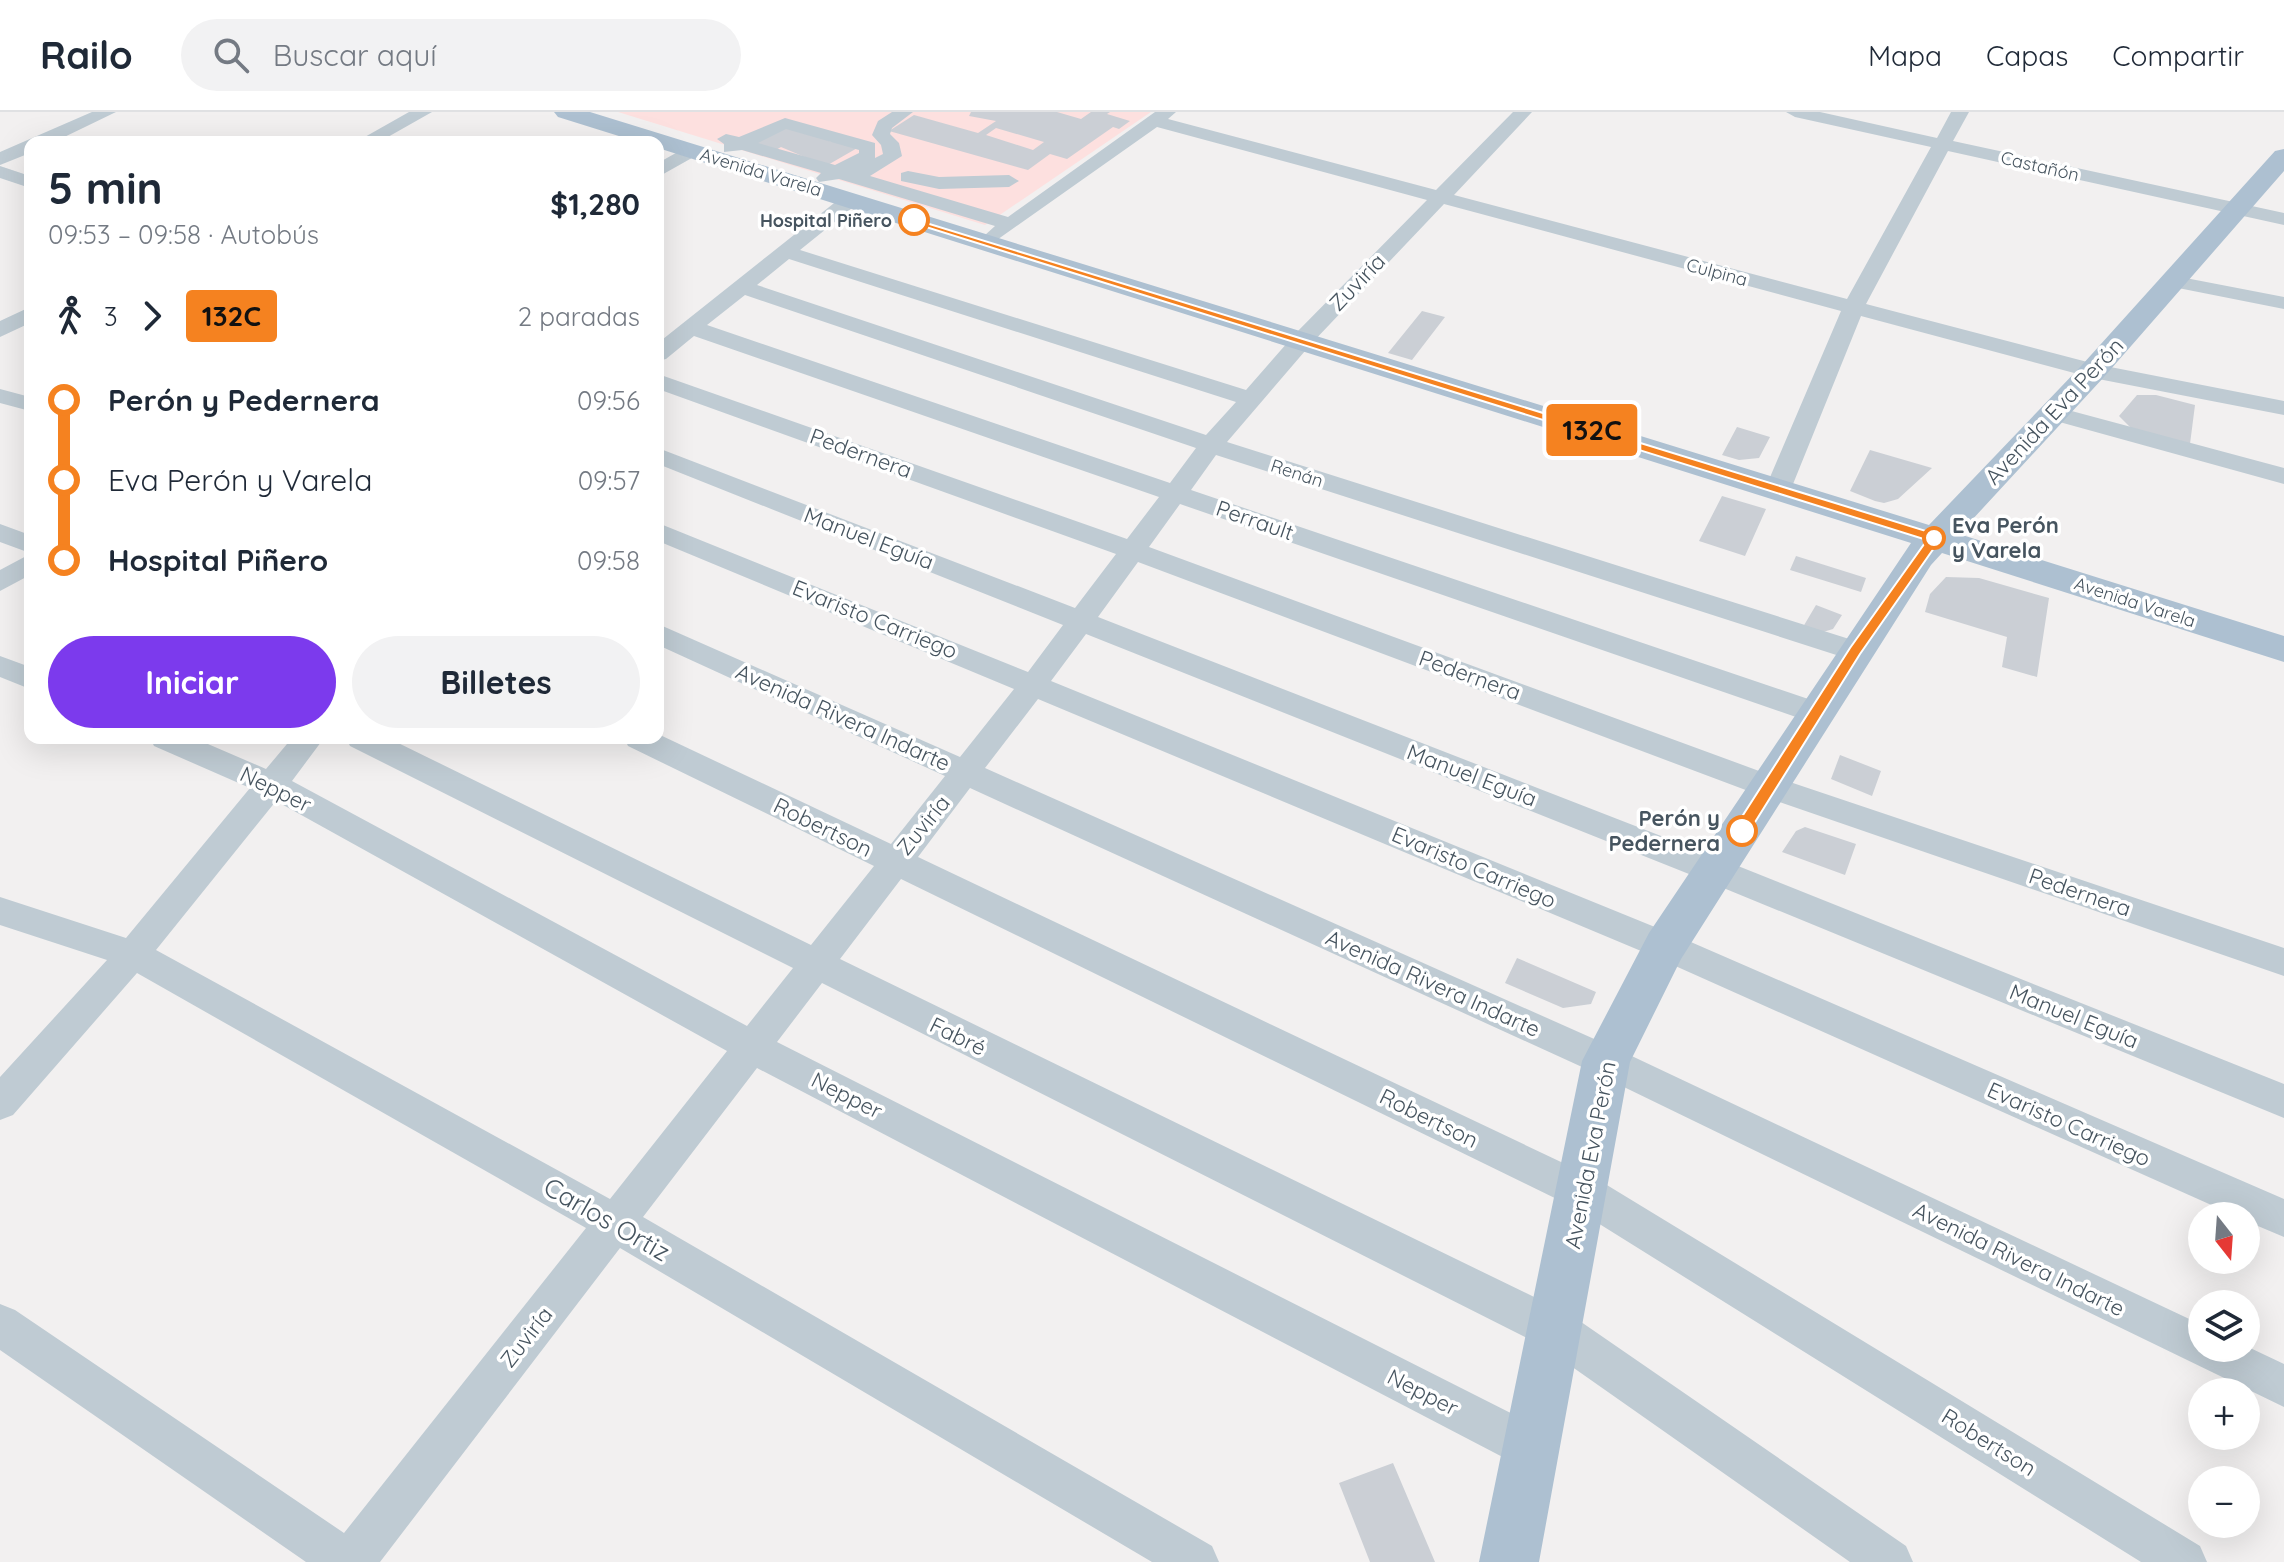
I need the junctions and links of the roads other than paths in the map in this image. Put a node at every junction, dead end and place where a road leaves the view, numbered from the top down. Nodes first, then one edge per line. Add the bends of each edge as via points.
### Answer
1 (107, 112) edge
2 (423, 112) edge
3 (566, 112) edge
4 (819, 112) edge
5 (904, 112) edge
6 (1523, 112) edge
7 (1795, 112) edge
8 (1960, 112) edge
9 (1161, 117) edge
10 (53, 136) edge
11 (377, 136) edge
12 (663, 136) edge
13 (664, 136) edge
14 (1942, 144) junction
15 (24, 149) edge
16 (715, 149) junction
17 (2284, 156) edge
18 (0, 159) edge
19 (881, 162) junction
20 (664, 169) edge
21 (0, 172) edge
22 (24, 180) edge
23 (1009, 181) dead end
24 (955, 183) junction
25 (835, 186) junction
26 (1437, 199) junction
27 (940, 203) junction
28 (2233, 209) junction
29 (2284, 219) edge
30 (1011, 224) junction
31 (985, 243) junction
32 (786, 252) junction
33 (2170, 281) junction
34 (742, 287) junction
35 (2284, 303) edge
36 (1853, 308) junction
37 (24, 317) edge
38 (693, 328) junction
39 (0, 330) edge
40 (1303, 339) junction
41 (664, 350) edge
42 (2093, 371) junction
43 (664, 383) edge
44 (0, 396) edge
45 (1250, 399) junction
46 (24, 402) edge
47 (2284, 408) edge
48 (2053, 413) junction
49 (1211, 445) junction
50 (664, 457) edge
51 (2284, 476) edge
52 (1778, 489) junction
53 (1174, 492) junction
54 (0, 532) edge
55 (664, 533) edge
56 (1934, 538) junction
57 (1134, 551) junction
58 (22, 566) edge
59 (1082, 621) junction
60 (664, 637) edge
61 (2284, 649) edge
62 (1855, 651) junction
63 (0, 666) edge
64 (24, 676) edge
65 (1034, 684) junction
66 (1816, 713) junction
67 (179, 744) edge
68 (304, 744) edge
69 (373, 744) edge
70 (651, 744) edge
71 (966, 772) junction
72 (273, 785) junction
73 (1770, 787) junction
74 (893, 861) junction
75 (1716, 871) junction
76 (0, 911) edge
77 (1665, 946) junction
78 (133, 954) junction
79 (2284, 962) edge
80 (813, 965) junction
81 (752, 1047) junction
82 (1606, 1061) junction
83 (2284, 1101) edge
84 (0, 1103) edge
85 (1583, 1192) junction
86 (2284, 1218) edge
87 (615, 1223) junction
88 (0, 1325) edge
89 (1556, 1330) junction
90 (2188, 1340) edge
91 (2234, 1362) edge
92 (2284, 1386) edge
93 (1532, 1448) junction
94 (1523, 1554) edge
95 (348, 1562) edge
96 (1196, 1562) edge
97 (1890, 1562) edge
98 (2184, 1562) edge

1 - 10 street
2 - 11 street
3 - 12 main road, Avenida Varela
4 - 16 street via 770,117
5 - 19 street via 874,131 890,143 893,156
6 - 26 street, Zuviría
7 - 14 street, Castañón
8 - 14 street
9 - 26 street, Culpina
9 - 30 street
13 - 16 main road, Avenida Varela
14 - 28 street, Castañón
14 - 36 street
15 - 18 street
16 - 20 street
16 - 25 main road, Avenida Varela
16 - 25 street via 785,123 868,147 868,155
17 - 28 main road, Avenida Eva Perón
19 - 24 street via 915,179
19 - 25 street
21 - 22 street
23 - 24 street
24 - 27 street via 953,194
25 - 27 street
25 - 31 main road, Avenida Varela
25 - 32 street
26 - 36 street, Culpina
26 - 40 street, Zuviría
27 - 30 street
28 - 29 street, Castañón
28 - 33 main road, Avenida Eva Perón
30 - 31 street
31 - 40 main road, Avenida Varela
32 - 34 street
32 - 45 street
33 - 35 street
33 - 42 main road, Avenida Eva Perón
34 - 38 street
34 - 49 street, Renán
36 - 42 street, Culpina
36 - 52 street
37 - 39 street
38 - 41 street
38 - 53 street, Perrault
40 - 45 street, Zuviría
40 - 52 main road, Avenida Varela
42 - 47 street, Culpina
42 - 48 main road, Avenida Eva Perón
43 - 57 street, Pedernera
44 - 46 street
45 - 49 street, Zuviría
48 - 51 street
48 - 56 main road, Avenida Eva Perón
49 - 53 street, Zuviría
49 - 62 street, Renán
50 - 59 street, Manuel Eguía
52 - 56 main road, Avenida Varela
53 - 57 street, Zuviría
53 - 66 street, Perrault
54 - 58 street
55 - 65 street, Evaristo Carriego
56 - 61 main road, Avenida Varela
56 - 62 main road, Avenida Eva Perón
57 - 59 street, Zuviría
57 - 73 street, Pedernera
59 - 65 street, Zuviría
59 - 75 street, Manuel Eguía
60 - 71 street, Avenida Rivera Indarte
62 - 66 main road, Avenida Eva Perón
63 - 64 street
65 - 71 street, Zuviría
65 - 77 street, Evaristo Carriego
66 - 73 main road, Avenida Eva Perón
67 - 72 street, Nepper
68 - 72 street
69 - 80 street, Fabré
70 - 74 street, Robertson
71 - 74 street, Zuviría
71 - 82 street, Avenida Rivera Indarte
72 - 78 street
72 - 81 street, Nepper
73 - 75 main road, Avenida Eva Perón
73 - 79 street, Pedernera
74 - 80 street, Zuviría
74 - 85 street, Robertson
75 - 77 main road, Avenida Eva Perón
75 - 83 street, Manuel Eguía
76 - 78 street, Carlos Ortiz
77 - 82 main road, Avenida Eva Perón
77 - 86 street, Evaristo Carriego
78 - 84 street
78 - 87 street, Carlos Ortiz
80 - 81 street, Zuviría
80 - 89 street, Fabré
81 - 87 street, Zuviría
81 - 93 street, Nepper
82 - 85 main road, Avenida Eva Perón
82 - 90 street, Avenida Rivera Indarte
85 - 89 main road, Avenida Eva Perón
85 - 98 street, Robertson
87 - 95 street, Zuviría
87 - 96 street, Carlos Ortiz
88 - 95 street
89 - 93 main road, Avenida Eva Perón
89 - 97 street, Fabré
91 - 92 street, Avenida Rivera Indarte
93 - 94 main road, Avenida Eva Perón

